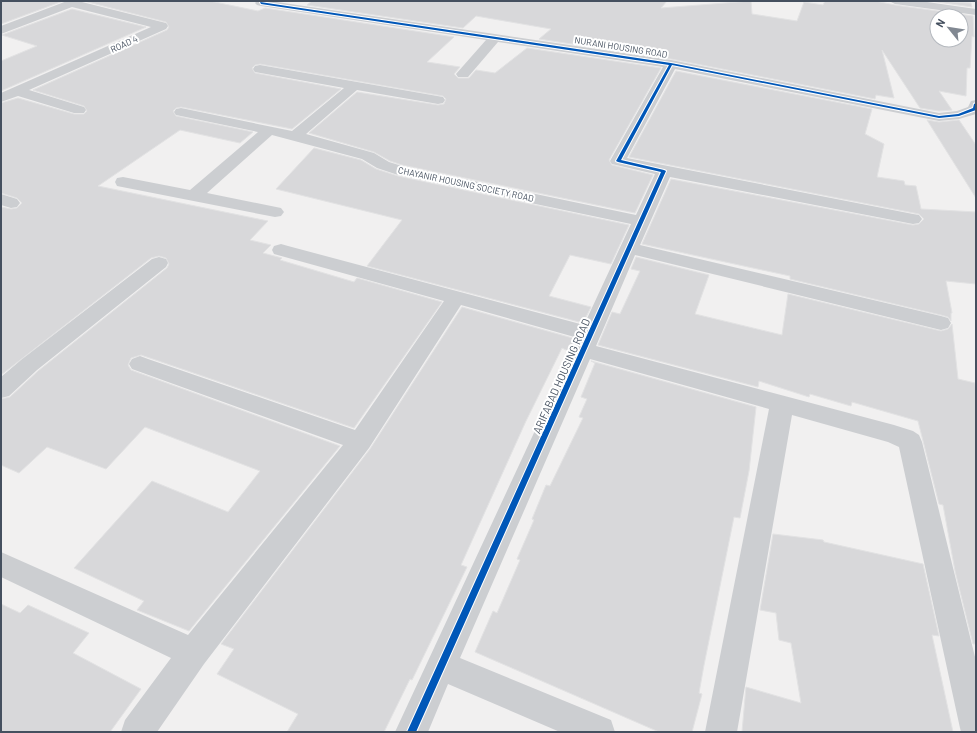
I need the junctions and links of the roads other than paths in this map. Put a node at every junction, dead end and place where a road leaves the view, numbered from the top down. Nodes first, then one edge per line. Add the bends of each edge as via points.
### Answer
1 (895, 1) edge
2 (74, 2) edge
3 (261, 3) dead end
4 (976, 12) edge
5 (1, 30) edge
6 (495, 38) junction
7 (671, 64) junction
8 (260, 69) dead end
9 (462, 74) dead end
10 (355, 85) junction
11 (17, 91) junction
12 (1, 98) edge
13 (438, 100) dead end
14 (976, 104) edge
15 (976, 109) edge
16 (79, 110) dead end
17 (181, 112) dead end
18 (269, 130) junction
19 (295, 136) junction
20 (664, 171) junction
21 (124, 182) dead end
22 (194, 196) junction
23 (275, 212) dead end
24 (913, 219) dead end
25 (641, 221) junction
26 (629, 248) junction
27 (281, 250) dead end
28 (159, 263) dead end
29 (457, 297) junction
30 (941, 323) dead end
31 (588, 342) junction
32 (140, 364) dead end
33 (1, 390) edge
34 (782, 404) junction
35 (360, 441) junction
36 (1, 564) edge
37 (192, 653) junction
38 (442, 666) junction
39 (976, 728) edge
40 (136, 732) edge
41 (411, 732) edge
42 (599, 732) edge
43 (721, 732) edge

1 - 4 street
2 - 5 street
2 - 11 street, ROAD 4 via 162,26
3 - 6 street, NURANI HOUSING ROAD
6 - 7 street, NURANI HOUSING ROAD
6 - 9 street
7 - 15 street, NURANI HOUSING ROAD via 939,117 959,115
7 - 20 street via 618,161
8 - 10 street
10 - 13 street
10 - 19 street
11 - 12 street, ROAD 4
11 - 16 street
14 - 15 street
17 - 18 street, CHAYANIR HOUSING SOCIETY ROAD
18 - 19 street, CHAYANIR HOUSING SOCIETY ROAD
18 - 22 street
19 - 25 street, CHAYANIR HOUSING SOCIETY ROAD via 368,156 382,165 398,170
20 - 24 street
20 - 25 street, ARIFABAD HOUSING ROAD
21 - 22 street
22 - 23 street
25 - 26 street, ARIFABAD HOUSING ROAD
26 - 30 street
26 - 31 street, ARIFABAD HOUSING ROAD
27 - 29 street
28 - 33 street
29 - 31 street
29 - 35 street
31 - 34 street
31 - 38 street, ARIFABAD HOUSING ROAD
32 - 35 street
34 - 39 street via 894,434 910,442
34 - 43 street
35 - 37 street
36 - 37 street
37 - 40 street
38 - 41 street, ARIFABAD HOUSING ROAD
38 - 42 street

